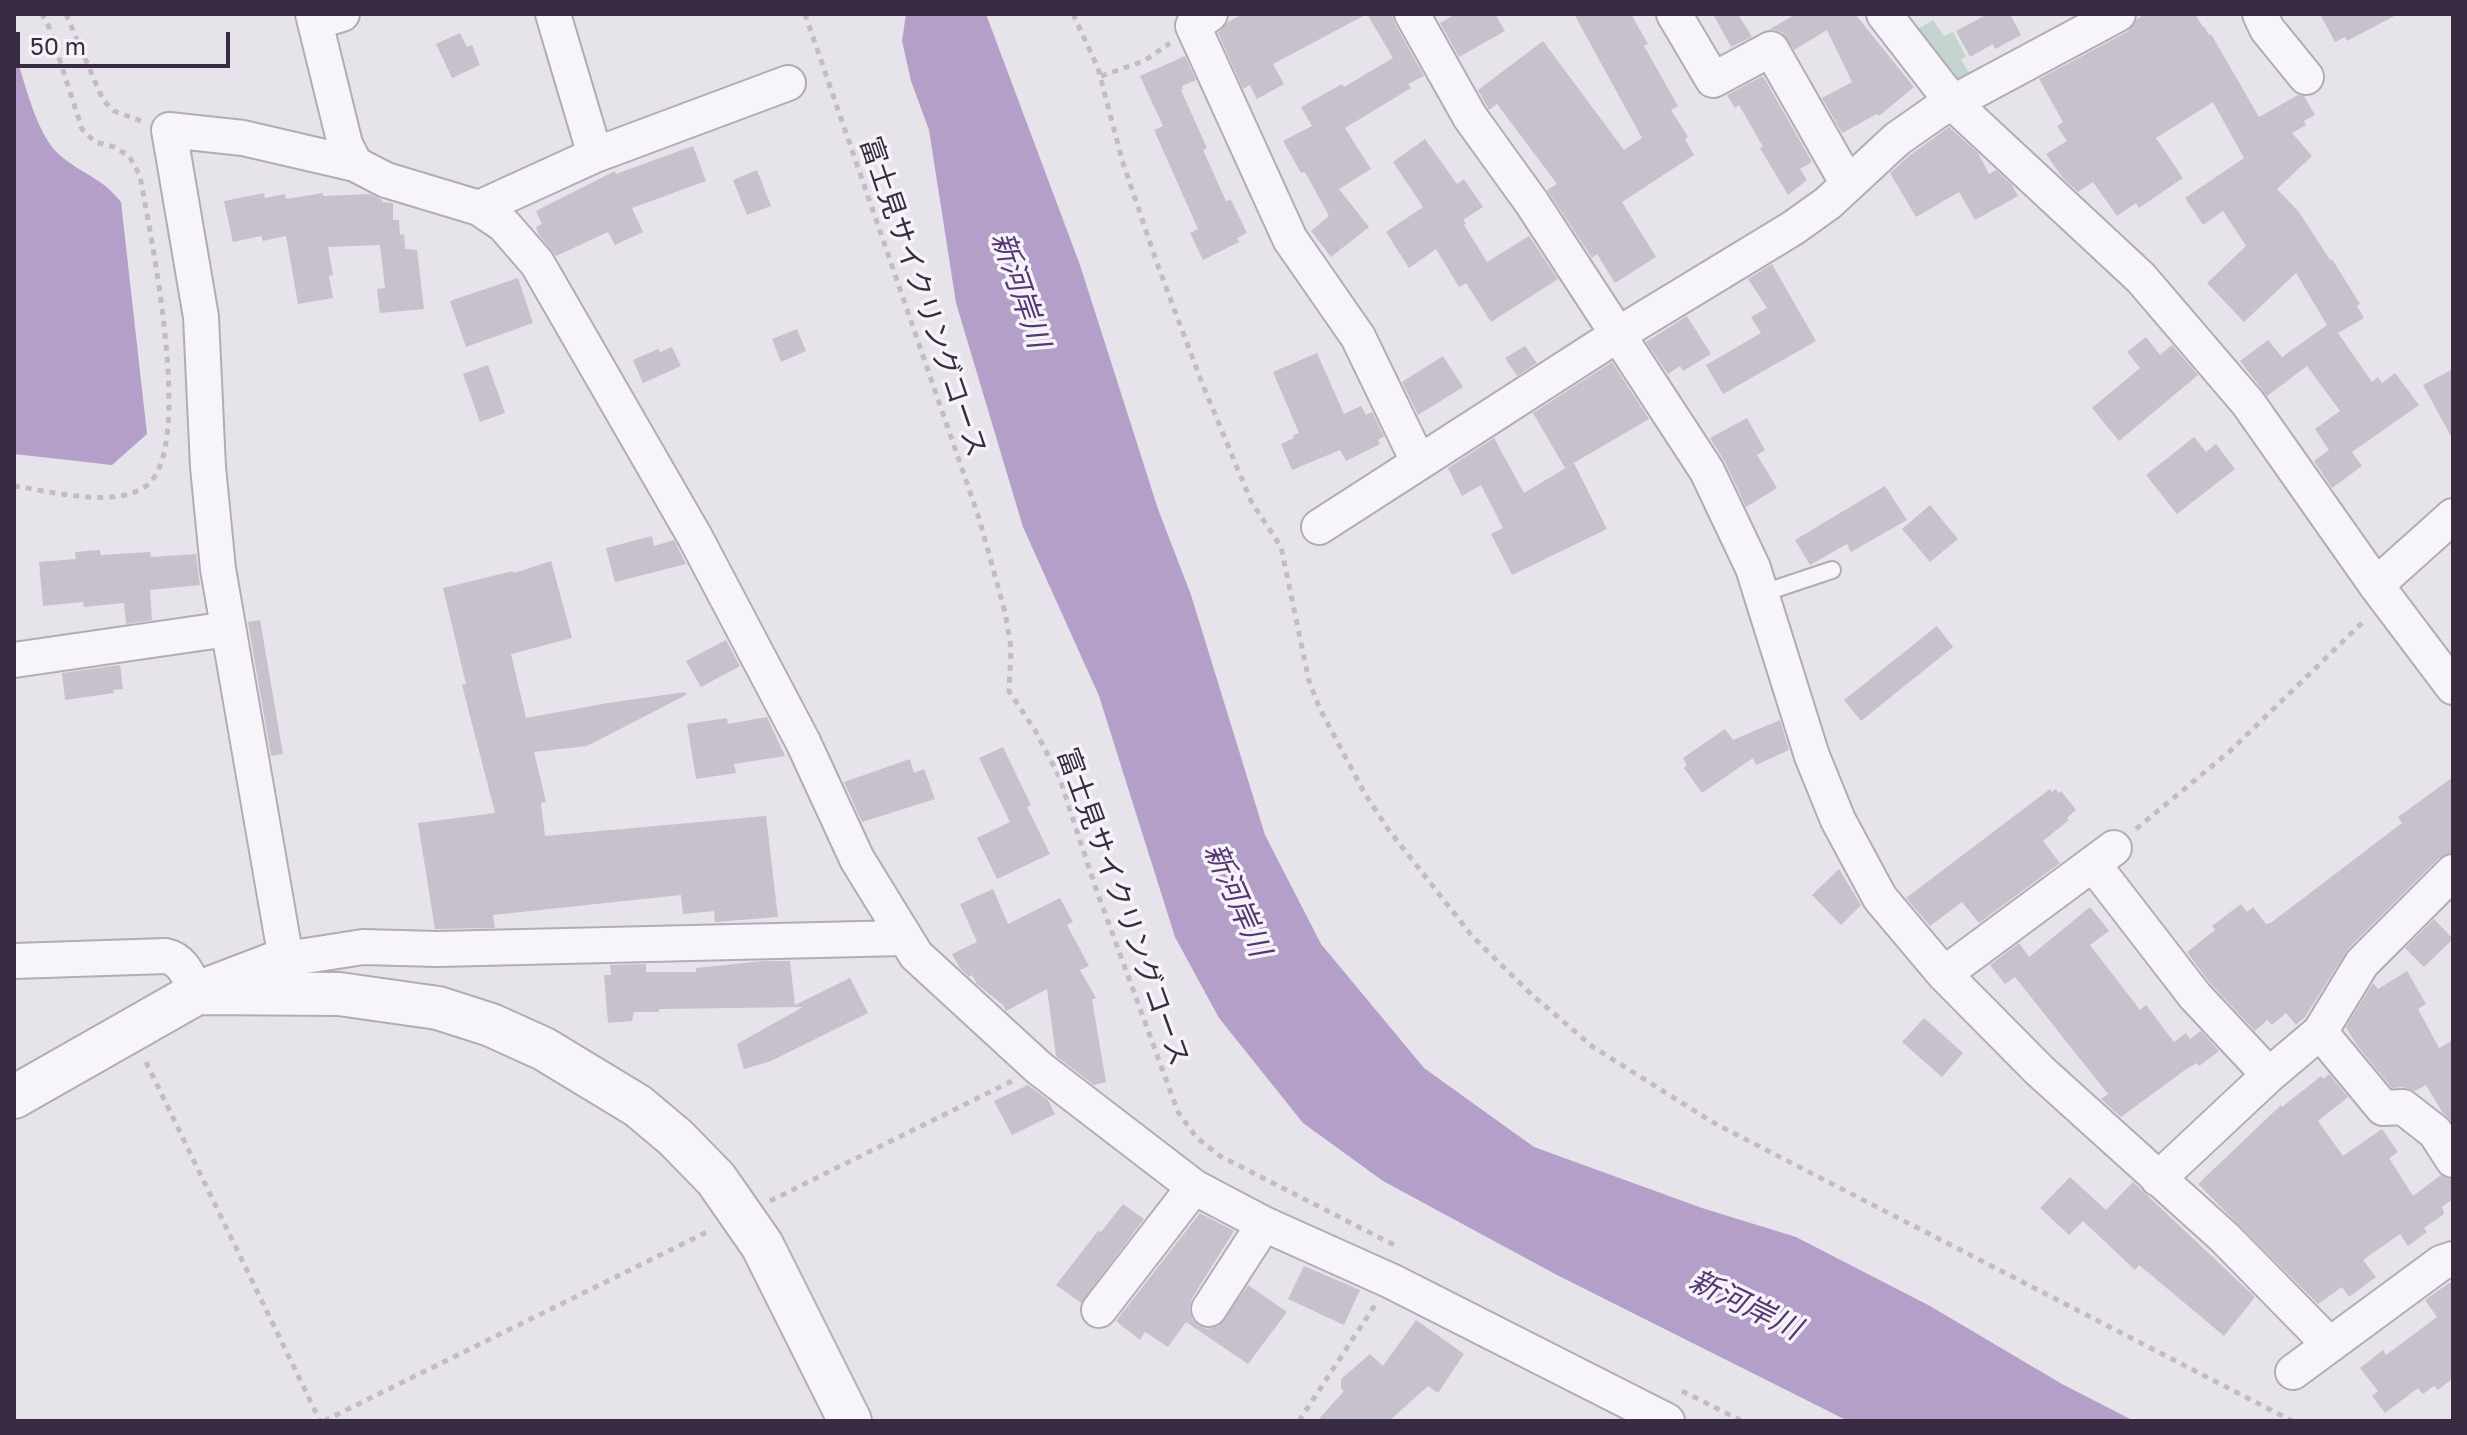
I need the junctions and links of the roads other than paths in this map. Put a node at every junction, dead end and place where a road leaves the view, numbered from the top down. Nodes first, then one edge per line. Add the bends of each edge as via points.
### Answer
1 (553, 14) edge
2 (1210, 14) edge
3 (1412, 14) edge
4 (1674, 14) edge
5 (1884, 14) edge
6 (2118, 14) edge
7 (2260, 14) edge
8 (323, 17) edge
9 (2306, 77) dead end
10 (788, 83) dead end
11 (1953, 103) junction
12 (595, 155) junction
13 (355, 164) junction
14 (1848, 184) junction
15 (479, 208) junction
16 (1617, 335) junction
17 (1418, 461) junction
18 (2453, 516) edge
19 (1319, 527) dead end
20 (1832, 570) dead end
21 (2382, 592) junction
22 (1763, 593) junction
23 (228, 629) junction
24 (14, 660) edge
25 (2453, 687) edge
26 (2453, 872) edge
27 (903, 938) junction
28 (286, 959) junction
29 (14, 961) edge
30 (1944, 974) junction
31 (197, 993) junction
32 (2320, 1032) junction
33 (2269, 1075) junction
34 (14, 1097) edge
35 (2453, 1160) edge
36 (2158, 1179) junction
37 (1194, 1187) junction
38 (1264, 1224) junction
39 (2453, 1259) edge
40 (1209, 1309) dead end
41 (1099, 1310) dead end
42 (2330, 1345) junction
43 (2293, 1372) dead end
44 (850, 1421) edge
45 (1667, 1421) edge

1 - 12 street
2 - 17 street via 1193,26 1290,239 1358,337
3 - 16 street via 1470,117
4 - 14 street via 1713,80 1771,49
5 - 11 street
6 - 11 street
7 - 9 street
8 - 13 street via 345,144
10 - 12 street
11 - 14 street via 1897,139
11 - 21 street via 2141,278 2248,403
12 - 15 street
13 - 15 street via 386,180
13 - 23 street via 243,138 169,130 201,317 208,467
14 - 16 street via 1793,228
15 - 27 street via 521,243 562,306 695,537 803,742 857,859
16 - 17 street
16 - 22 street via 1707,471
17 - 19 street
18 - 21 street
20 - 22 lane
21 - 25 street
22 - 30 street via 1812,756 1838,820 1880,898
23 - 24 street
23 - 28 street
26 - 32 street via 2362,963
27 - 28 street via 363,947
27 - 37 street via 1039,1068
28 - 31 street
29 - 31 street via 166,956 182,965
30 - 33 street via 2103,856 2195,996
30 - 36 street
31 - 34 street
31 - 44 street via 339,994 438,1008 544,1049 638,1106 716,1179 762,1245
32 - 33 street
32 - 35 street via 2383,1108 2403,1107 2435,1132
33 - 36 street
36 - 42 street via 2225,1238
37 - 38 street
37 - 41 street
38 - 40 street
38 - 45 street via 1391,1281
39 - 42 street
42 - 43 street

